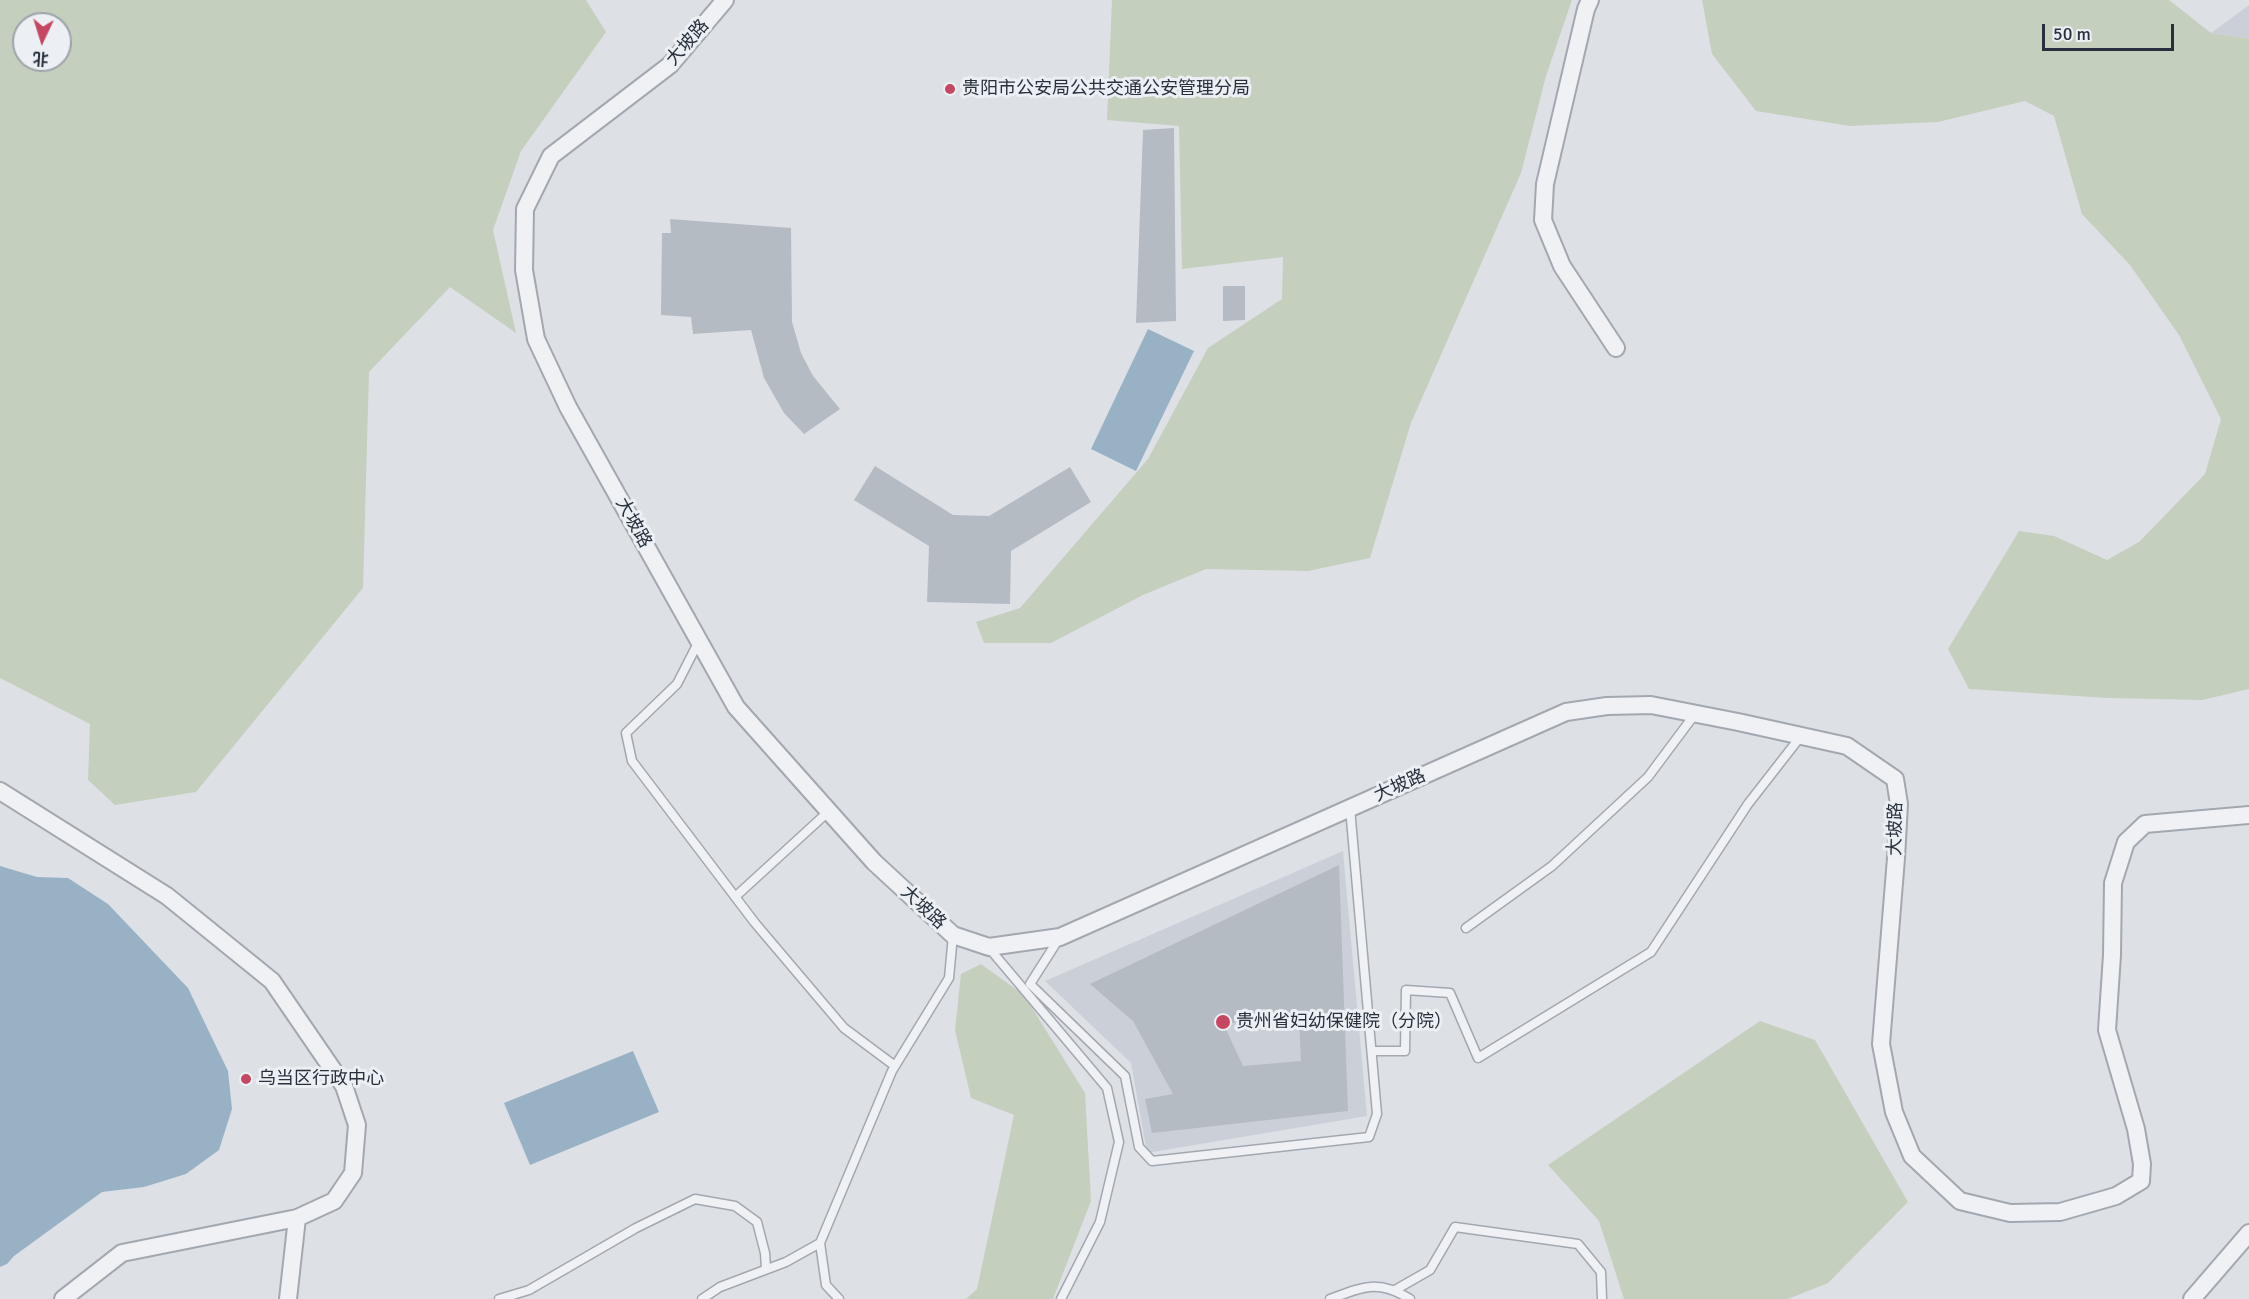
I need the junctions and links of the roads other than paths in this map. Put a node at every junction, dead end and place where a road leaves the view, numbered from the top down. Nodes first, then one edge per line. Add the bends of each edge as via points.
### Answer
1 (725, 0) edge
2 (1590, 0) edge
3 (1616, 348) dead end
4 (699, 641) junction
5 (1695, 713) junction
6 (1801, 736) junction
7 (0, 791) edge
8 (1350, 808) junction
9 (829, 811) junction
10 (2249, 815) edge
11 (735, 897) junction
12 (1466, 928) dead end
13 (953, 935) junction
14 (1060, 937) junction
15 (989, 947) junction
16 (1372, 1051) junction
17 (895, 1066) junction
18 (297, 1218) junction
19 (2249, 1233) edge
20 (820, 1243) junction
21 (766, 1269) junction
22 (1395, 1290) junction
23 (291, 1296) edge
24 (63, 1299) edge
25 (499, 1299) edge
26 (702, 1299) edge
27 (838, 1299) edge
28 (1061, 1299) edge
29 (1330, 1299) edge
30 (1410, 1299) edge
31 (1602, 1299) edge
32 (2192, 1299) edge

1 - 4 street, 大坡路 via 670,65 551,156 525,209 524,270 536,339 568,407
2 - 3 street via 1545,184 1543,220 1562,266
4 - 9 street, 大坡路 via 736,707
4 - 11 lane via 677,684 626,733 632,760
5 - 6 street, 大坡路
5 - 8 street, 大坡路 via 1651,705 1566,712
5 - 12 lane via 1648,777 1552,866
6 - 10 street, 大坡路 via 1847,746 1895,778 1899,804 1881,1044 1894,1112 1912,1156 1960,1201 2010,1213 2060,1212 2116,1196 2141,1181 2136,1129 2107,1030 2113,884 2126,842 2145,824
6 - 16 lane via 1748,804 1652,952 1478,1058 1450,993 1406,990 1405,1051
7 - 18 street via 167,896 272,981 344,1086 357,1125 353,1173 334,1201
8 - 14 street, 大坡路
8 - 16 lane
9 - 11 lane
9 - 13 street, 大坡路 via 874,862
11 - 17 lane via 844,1028
13 - 15 street, 大坡路
13 - 17 lane via 949,978
14 - 15 street, 大坡路
14 - 16 lane via 1030,984 1125,1076 1139,1147 1152,1161 1369,1137 1377,1114
15 - 28 lane via 1107,1088 1119,1142 1100,1222
17 - 20 lane
18 - 23 street
18 - 24 street via 122,1253
19 - 32 street
20 - 21 lane
20 - 27 lane via 826,1285
21 - 25 lane via 757,1222 735,1206 695,1199 529,1290
21 - 26 lane via 720,1287
22 - 29 lane via 1367,1286
22 - 30 lane
22 - 31 lane via 1430,1270 1455,1227 1578,1244 1601,1272

